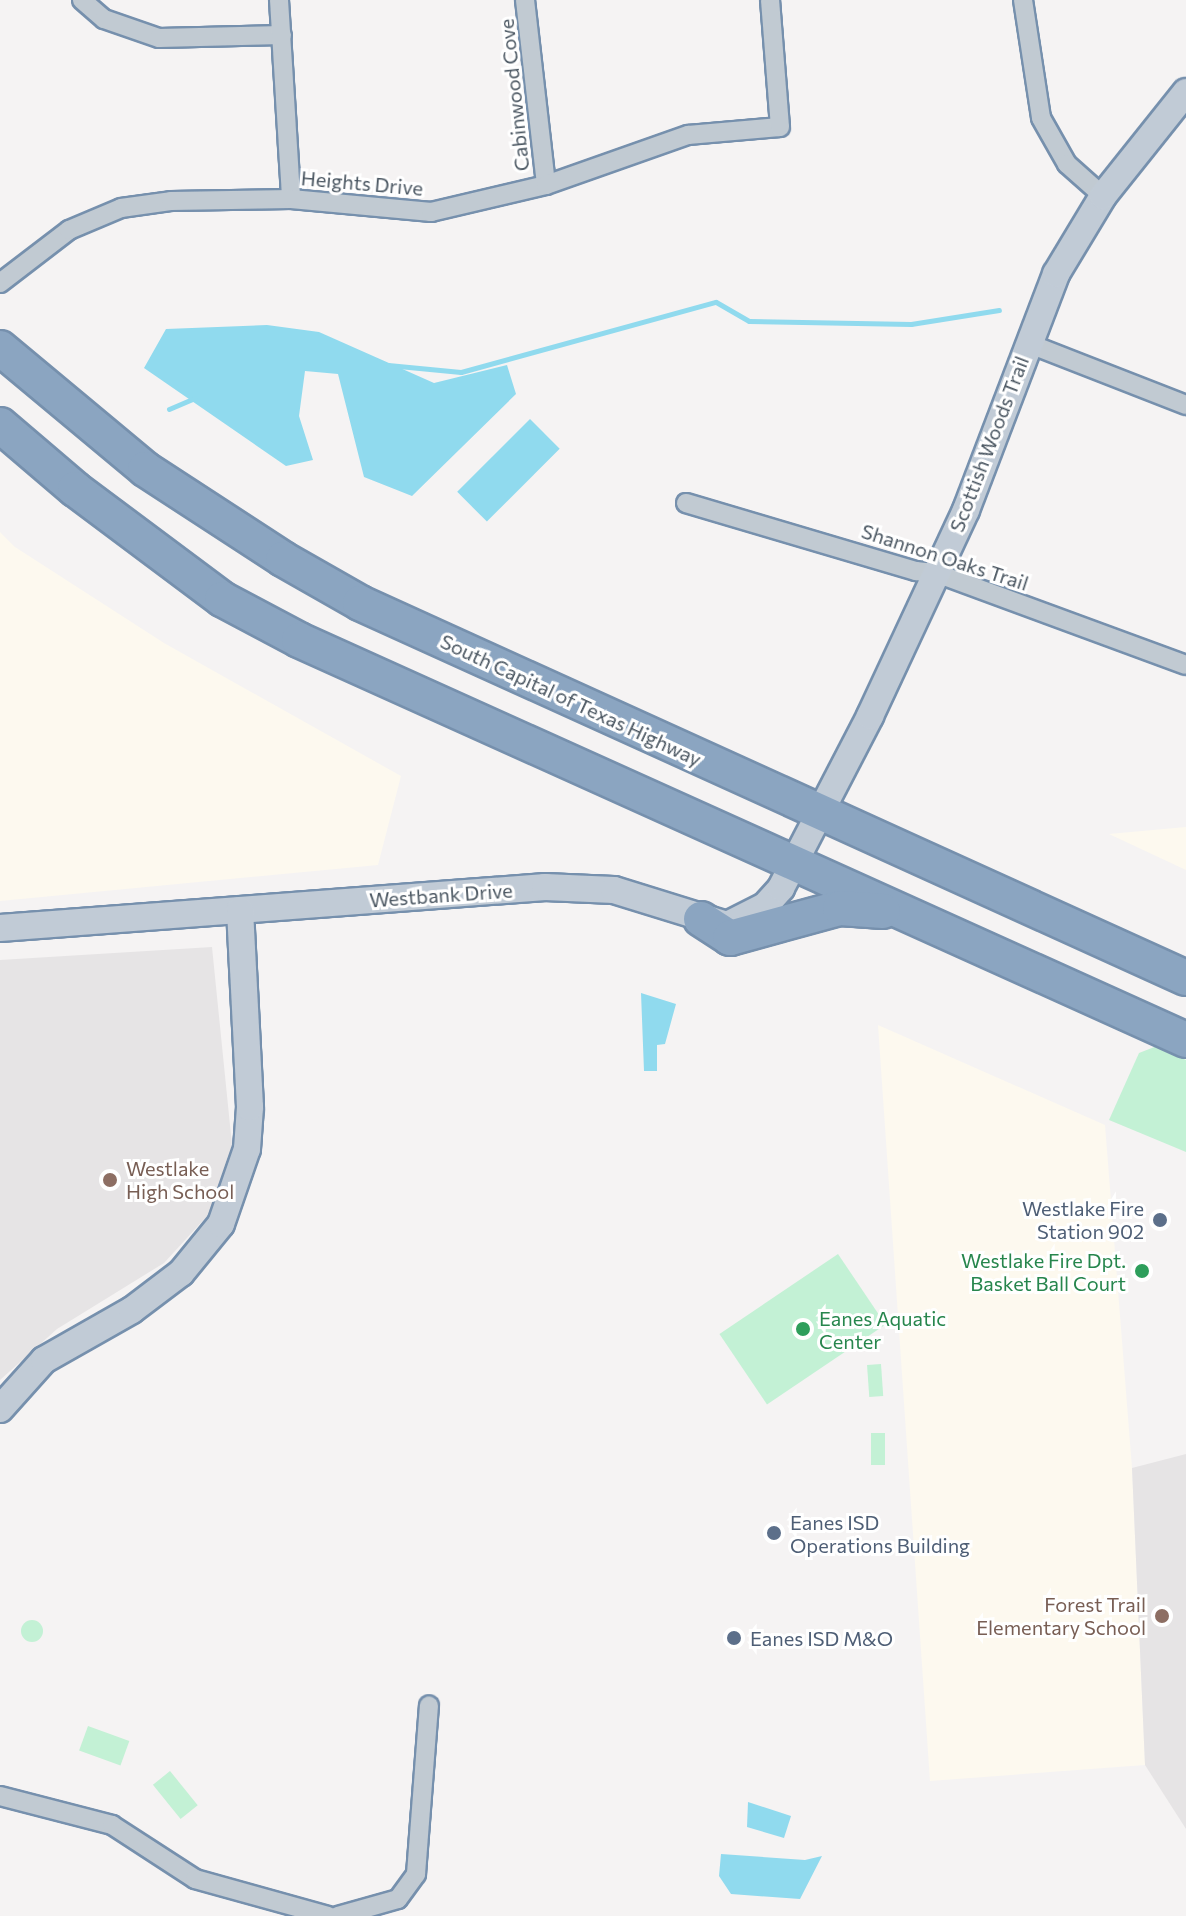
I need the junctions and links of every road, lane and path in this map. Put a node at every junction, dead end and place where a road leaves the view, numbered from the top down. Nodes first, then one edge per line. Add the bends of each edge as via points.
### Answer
1 (82, 0) edge
2 (279, 0) edge
3 (525, 0) edge
4 (770, 0) edge
5 (1023, 0) edge
6 (282, 35) junction
7 (1184, 97) edge
8 (546, 185) junction
9 (1103, 196) junction
10 (291, 199) junction
11 (0, 283) edge
12 (1027, 343) junction
13 (0, 348) edge
14 (1186, 405) edge
15 (0, 425) edge
16 (686, 503) dead end
17 (936, 573) junction
18 (1186, 665) edge
19 (820, 814) junction
20 (794, 864) junction
21 (240, 910) junction
22 (902, 912) junction
23 (701, 919) junction
24 (0, 928) edge
25 (1186, 978) edge
26 (1186, 1040) edge
27 (0, 1409) edge
28 (429, 1705) dead end
29 (0, 1796) edge
30 (328, 1916) edge
31 (338, 1916) edge

1 - 6 street via 104,19 159,38
2 - 6 street
3 - 8 street, Cabinwood Cove
4 - 8 street, Heights Drive via 780,127 688,135
5 - 9 street via 1041,118 1067,164
6 - 10 street
7 - 9 street, Scottish Woods Trail
8 - 10 street, Heights Drive via 431,212
9 - 12 street, Scottish Woods Trail via 1056,274
10 - 11 street, Heights Drive via 171,201 121,208 69,230
12 - 14 street
12 - 17 street, Scottish Woods Trail via 966,510
13 - 19 highway, South Capital of Texas Highway via 145,469 360,603
15 - 20 highway via 75,489 222,599 299,640
16 - 17 street, Shannon Oaks Trail
17 - 18 street, Shannon Oaks Trail
17 - 19 street, Scottish Woods Trail
19 - 20 street, Westbank Drive
19 - 25 highway, South Capital of Texas Highway
20 - 22 highway
20 - 23 street, Westbank Drive via 773,897 746,919 727,925
21 - 23 street, Westbank Drive via 584,887 650,900
21 - 24 street, Westbank Drive
21 - 27 street via 250,1107 247,1149 221,1224 201,1253 170,1282 44,1360
22 - 23 highway via 840,908 730,938
22 - 26 highway
28 - 31 street via 416,1874 398,1899
29 - 30 street via 112,1825 195,1879

